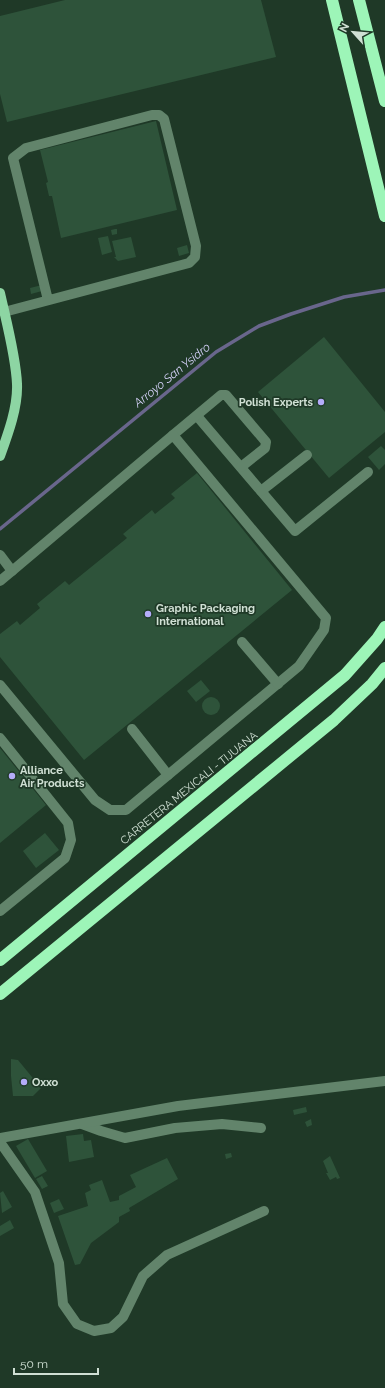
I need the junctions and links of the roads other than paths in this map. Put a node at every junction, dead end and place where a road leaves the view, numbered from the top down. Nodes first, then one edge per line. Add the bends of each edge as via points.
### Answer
1 (332, 0) edge
2 (359, 0) edge
3 (385, 101) edge
4 (385, 216) edge
5 (0, 293) edge
6 (48, 300) junction
7 (4, 312) junction
8 (197, 416) junction
9 (173, 435) junction
10 (307, 455) dead end
11 (0, 456) edge
12 (241, 468) junction
13 (368, 472) dead end
14 (261, 491) junction
15 (0, 555) edge
16 (12, 571) junction
17 (0, 581) edge
18 (385, 627) edge
19 (242, 642) dead end
20 (385, 668) edge
21 (278, 684) junction
22 (0, 685) edge
23 (132, 729) dead end
24 (0, 738) edge
25 (168, 775) junction
26 (0, 910) edge
27 (0, 960) edge
28 (0, 994) edge
29 (385, 1082) edge
30 (82, 1124) junction
31 (262, 1128) dead end
32 (0, 1138) edge
33 (0, 1142) edge
34 (264, 1211) dead end

1 - 4 highway
2 - 3 highway
5 - 7 main road
6 - 6 street via 189,263 195,257 196,246 164,119 160,115 26,148 12,158
6 - 7 street
7 - 11 main road via 17,385 10,428
8 - 9 street
8 - 12 street
8 - 12 street via 221,395 230,398 266,442 265,448
9 - 16 street
9 - 21 street via 326,618 324,630 300,666
10 - 14 street
12 - 14 street
13 - 14 street via 295,531
15 - 16 street
16 - 17 street
18 - 27 highway, CARRETERA MEXICALI - TIJUANA via 345,675
19 - 21 street
20 - 28 highway via 334,720
21 - 25 street
22 - 25 street via 95,800 110,810 126,810
23 - 25 street
24 - 26 street via 68,822 71,840 65,858
29 - 30 street via 178,1106
30 - 31 street via 125,1138 175,1128 222,1124
30 - 32 street
33 - 34 street via 35,1192 59,1264 63,1304 77,1324 94,1331 111,1328 123,1317 143,1276 167,1255

